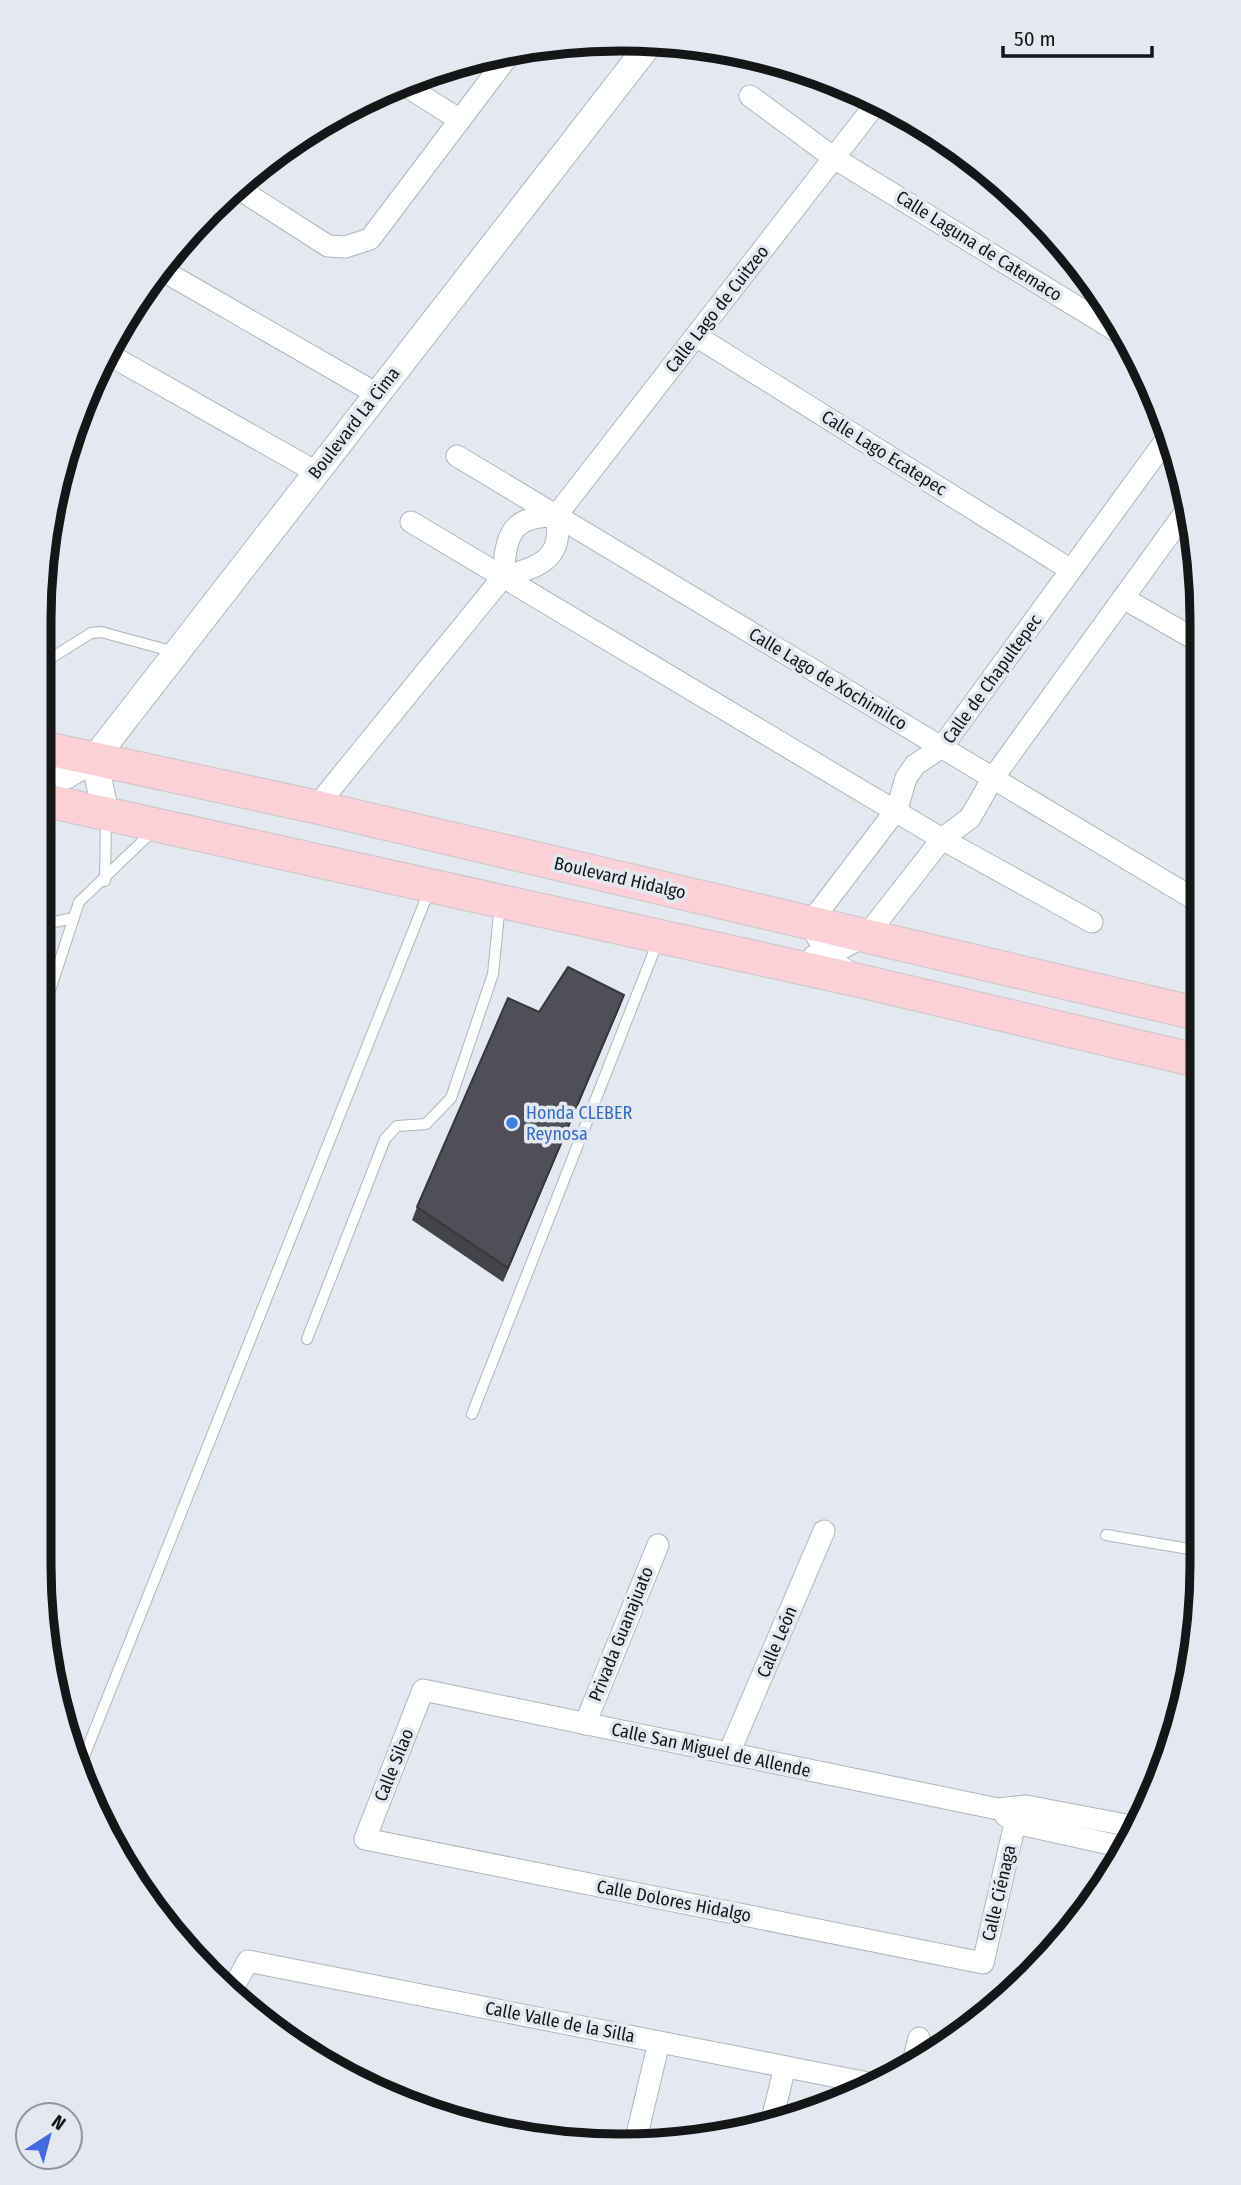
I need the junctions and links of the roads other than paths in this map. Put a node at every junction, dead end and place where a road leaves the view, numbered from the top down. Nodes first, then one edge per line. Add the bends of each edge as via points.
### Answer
1 (644, 52) edge
2 (503, 63) edge
3 (412, 90) edge
4 (750, 96) dead end
5 (871, 110) edge
6 (460, 120) junction
7 (834, 158) junction
8 (245, 192) edge
9 (168, 274) edge
10 (1107, 325) edge
11 (696, 336) junction
12 (115, 358) edge
13 (377, 394) junction
14 (1162, 445) edge
15 (457, 456) dead end
16 (316, 472) junction
17 (556, 516) junction
18 (1181, 519) edge
19 (411, 522) dead end
20 (1072, 570) junction
21 (503, 577) junction
22 (1123, 598) junction
23 (1190, 636) edge
24 (175, 652) junction
25 (51, 658) edge
26 (942, 747) junction
27 (51, 751) edge
28 (94, 759) junction
29 (993, 778) junction
30 (51, 802) edge
31 (316, 807) junction
32 (897, 809) junction
33 (106, 814) junction
34 (159, 826) junction
35 (942, 839) junction
36 (105, 881) junction
37 (431, 886) junction
38 (1190, 897) edge
39 (500, 902) junction
40 (74, 918) junction
41 (799, 920) junction
42 (1092, 922) dead end
43 (51, 923) edge
44 (867, 934) junction
45 (659, 937) junction
46 (742, 955) junction
47 (827, 956) junction
48 (861, 981) junction
49 (51, 988) edge
50 (1190, 1012) edge
51 (1190, 1059) edge
52 (307, 1339) dead end
53 (472, 1414) dead end
54 (824, 1531) dead end
55 (1106, 1535) dead end
56 (658, 1545) dead end
57 (1190, 1549) edge
58 (423, 1690) joint
59 (585, 1724) junction
60 (729, 1753) junction
61 (84, 1756) edge
62 (1020, 1814) junction
63 (1124, 1830) edge
64 (365, 1839) joint
65 (1116, 1845) edge
66 (984, 1963) joint
67 (235, 1984) edge
68 (659, 2042) junction
69 (785, 2067) junction
70 (859, 2081) edge
71 (773, 2113) edge
72 (637, 2134) edge

1 - 13 street, Boulevard La Cima
2 - 6 street
3 - 6 street
4 - 7 street, Calle Laguna de Catemaco
5 - 7 street, Calle Lago de Cuitzeo
6 - 8 street via 370,239 345,247 328,246
7 - 10 street, Calle Laguna de Catemaco
7 - 11 street, Calle Lago de Cuitzeo
9 - 13 street
11 - 17 street, Calle Lago de Cuitzeo
11 - 20 street, Calle Lago Ecatepec
12 - 16 street
13 - 16 street, Boulevard La Cima
14 - 20 street, Calle de Chapultepec
15 - 17 street, Calle Lago de Xochimilco
16 - 24 street, Boulevard La Cima
17 - 21 street via 557,546 547,559 532,569
17 - 21 street via 534,515 512,531 505,545
17 - 26 street, Calle Lago de Xochimilco
18 - 22 street
19 - 21 street
20 - 26 street, Calle de Chapultepec
21 - 31 street
21 - 32 street
22 - 23 street
22 - 29 street
24 - 25 lane via 101,632 91,633
24 - 28 street, Boulevard La Cima
26 - 29 street, Calle Lago de Xochimilco
26 - 32 street, Calle de Chapultepec via 915,765
27 - 28 main road, Boulevard Hidalgo
28 - 31 main road, Boulevard Hidalgo
28 - 33 street
29 - 35 street via 971,818
29 - 38 street, Calle Lago de Xochimilco
30 - 33 main road
31 - 41 main road, Boulevard Hidalgo
32 - 35 street
32 - 41 street, Calle de Chapultepec
33 - 34 main road
33 - 36 lane
34 - 36 lane
34 - 37 main road
35 - 42 street
35 - 44 street
36 - 40 lane via 79,902
37 - 39 main road
37 - 61 lane
39 - 45 main road
39 - 52 lane via 493,974 451,1098 426,1124 397,1126 385,1139
40 - 43 lane
40 - 49 lane
41 - 44 main road, Boulevard Hidalgo
41 - 46 main road via 797,942
41 - 47 street
44 - 47 street
44 - 48 main road via 852,956
44 - 50 main road, Boulevard Hidalgo
45 - 46 main road
45 - 53 lane
46 - 47 street
46 - 48 main road
47 - 48 street
48 - 51 main road
54 - 60 street, Calle León
55 - 57 lane
56 - 59 street, Privada Guanajuato
58 - 59 street, Calle San Miguel de Allende
58 - 64 street, Calle Silao
59 - 60 street, Calle San Miguel de Allende
60 - 62 street, Calle San Miguel de Allende
62 - 63 street
62 - 65 street
62 - 66 street, Calle Ciénaga
64 - 66 street, Calle Dolores Hidalgo
67 - 68 street, Calle Valle de la Silla via 248,1961
68 - 69 street, Calle Valle de la Silla
68 - 72 street
69 - 70 street, Calle Valle de la Silla
69 - 71 street

